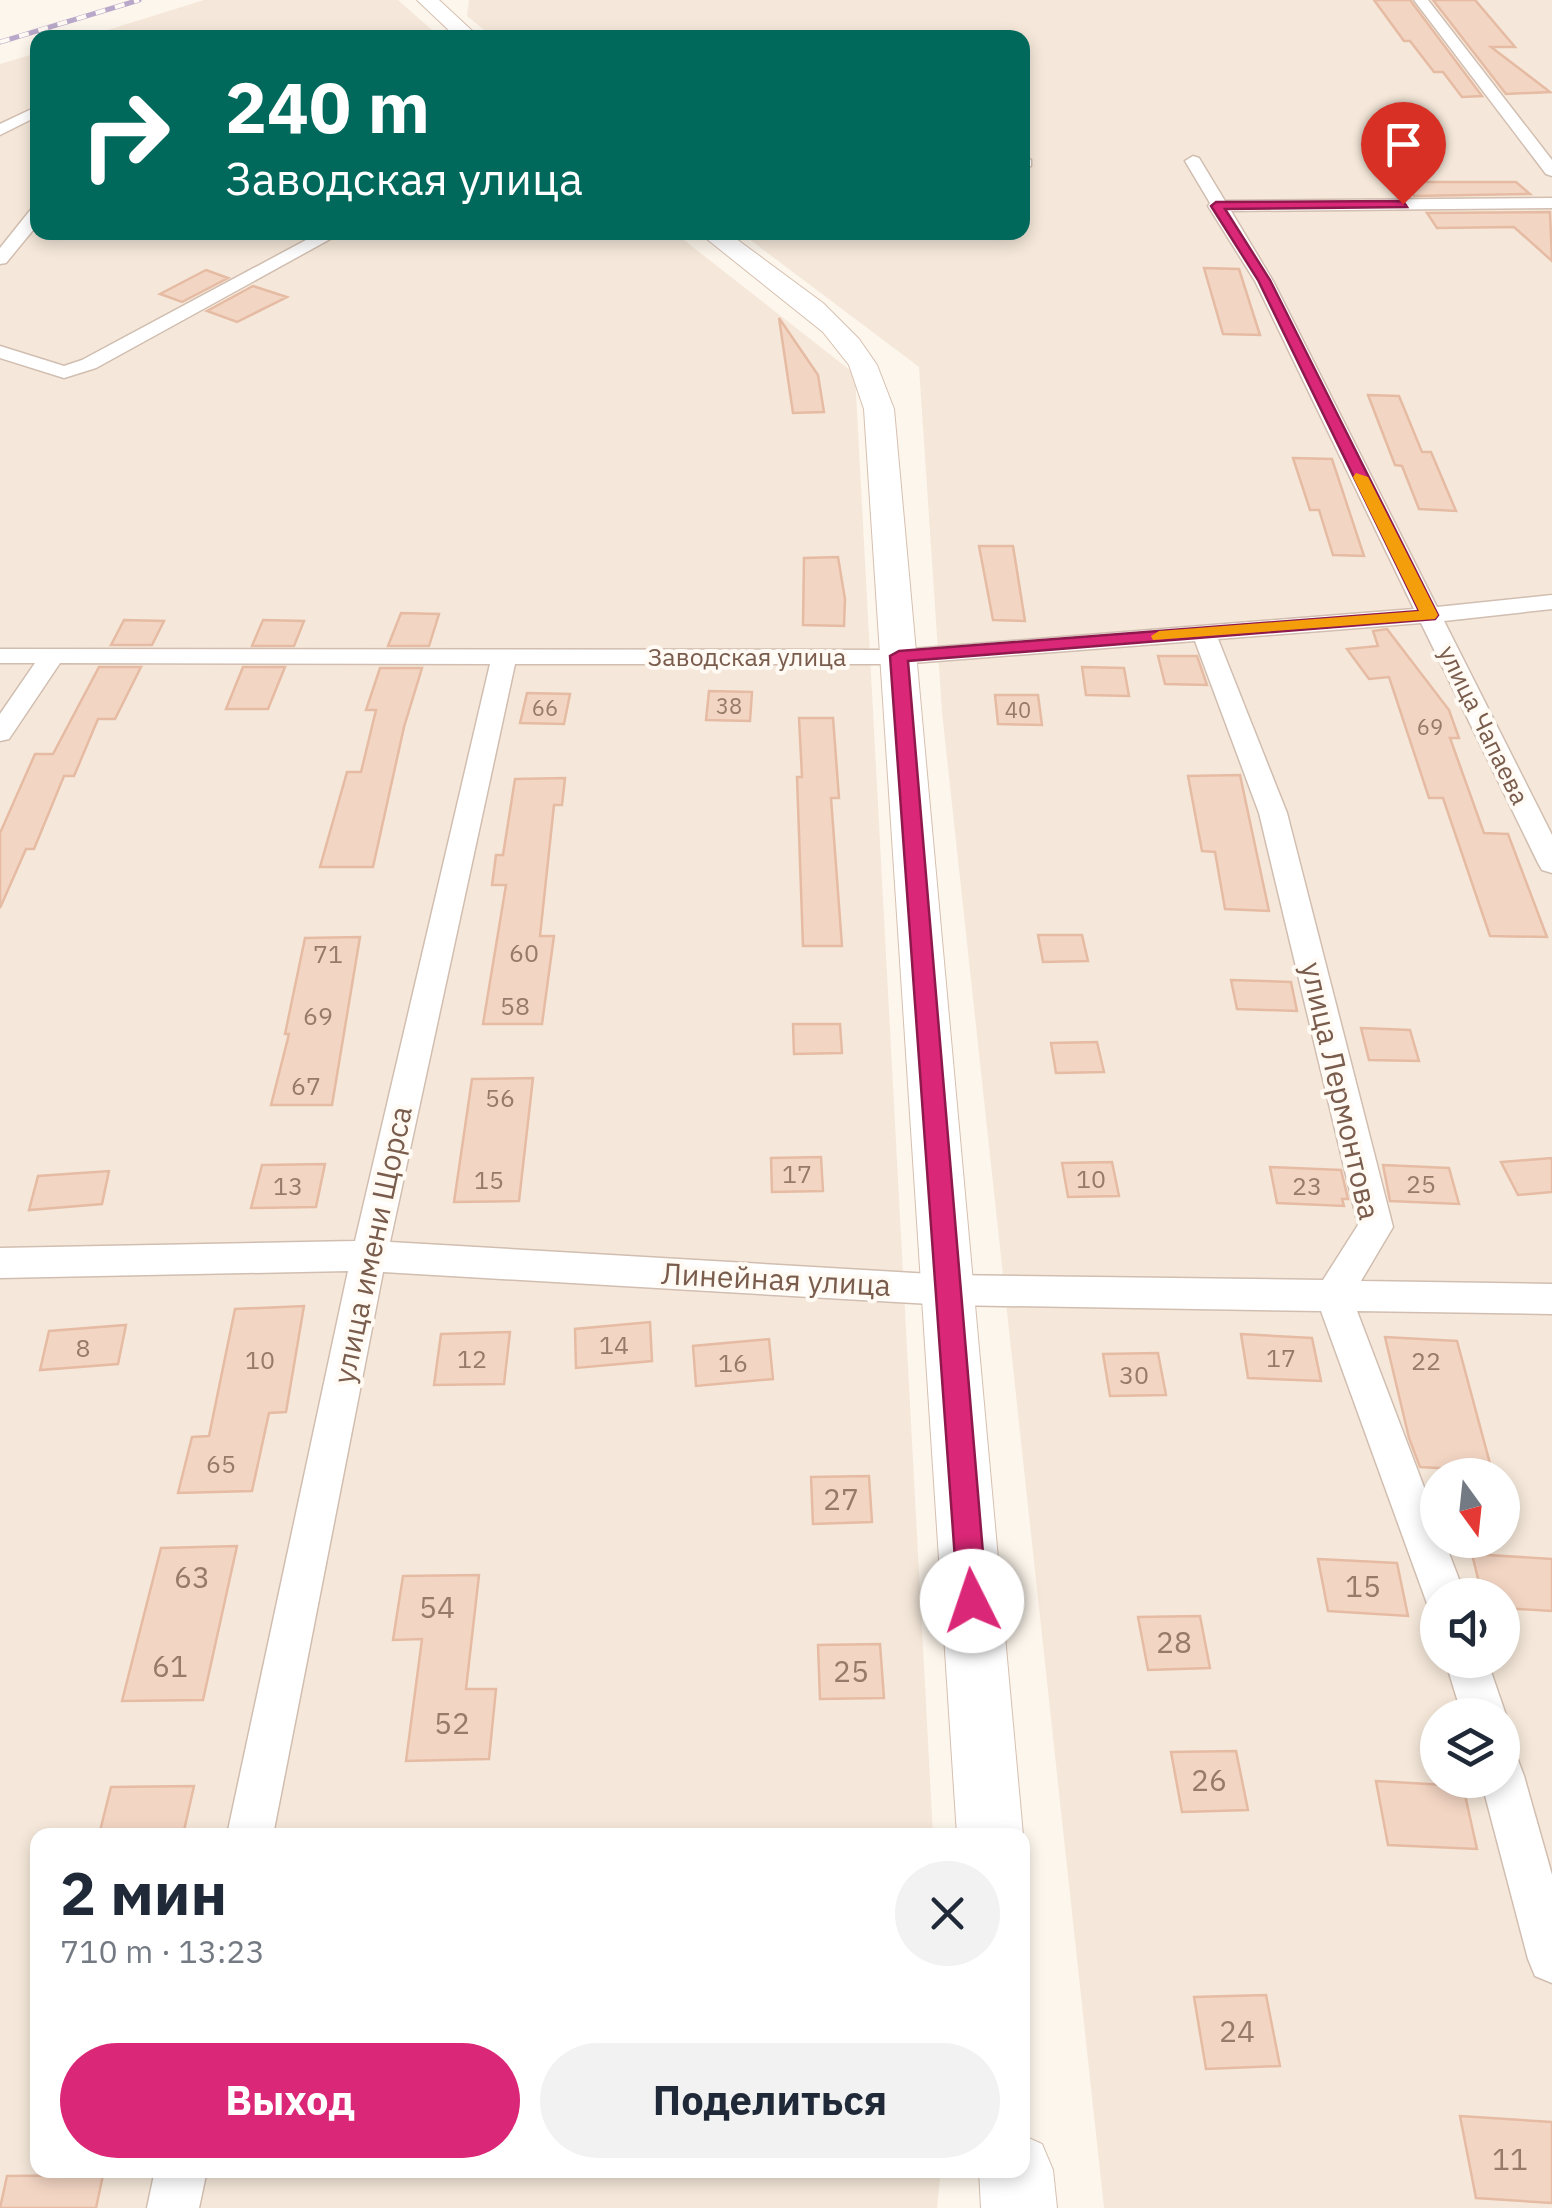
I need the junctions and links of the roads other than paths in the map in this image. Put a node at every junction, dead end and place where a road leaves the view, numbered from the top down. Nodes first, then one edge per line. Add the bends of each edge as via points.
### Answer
1 (427, 0) edge
2 (1421, 0) edge
3 (461, 30) edge
4 (30, 114) edge
5 (0, 130) edge
6 (1193, 162) dead end
7 (1552, 171) edge
8 (1552, 203) edge
9 (1216, 206) junction
10 (30, 222) edge
11 (320, 240) edge
12 (721, 240) edge
13 (0, 258) edge
14 (0, 352) edge
15 (1552, 602) edge
16 (1430, 615) junction
17 (1204, 633) junction
18 (0, 656) edge
19 (899, 656) junction
20 (504, 657) junction
21 (51, 658) junction
22 (0, 733) edge
23 (1552, 863) edge
24 (369, 1256) junction
25 (0, 1263) edge
26 (948, 1290) junction
27 (1333, 1296) junction
28 (1552, 1298) edge
29 (1438, 1578) edge
30 (1508, 1798) edge
31 (251, 1828) edge
32 (989, 1828) edge
33 (1552, 1959) edge
34 (179, 2178) edge
35 (1017, 2178) edge
36 (173, 2208) edge
37 (1019, 2208) edge

1 - 3 street
2 - 7 street
4 - 5 street
6 - 9 street, улица Чапаева
8 - 9 street
9 - 16 street, улица Чапаева via 1264,280
10 - 13 street
11 - 14 street via 89,364 64,372
12 - 19 street via 803,302 864,366 879,409
15 - 16 street, Заводская улица
16 - 17 street, Заводская улица
16 - 23 street, улица Чапаева
17 - 19 street, Заводская улица
17 - 27 street, улица Лермонтова via 1273,812 1376,1227
18 - 21 street, Заводская улица
19 - 20 street, Заводская улица
19 - 26 street
20 - 21 street, Заводская улица
20 - 24 street, улица имени Щорса
21 - 22 street
24 - 25 street, Линейная улица
24 - 26 street, Линейная улица
24 - 31 street, улица имени Щорса
26 - 27 street, Линейная улица
26 - 32 street
27 - 28 street, Линейная улица
27 - 29 street
30 - 33 street
34 - 36 street
35 - 37 street

